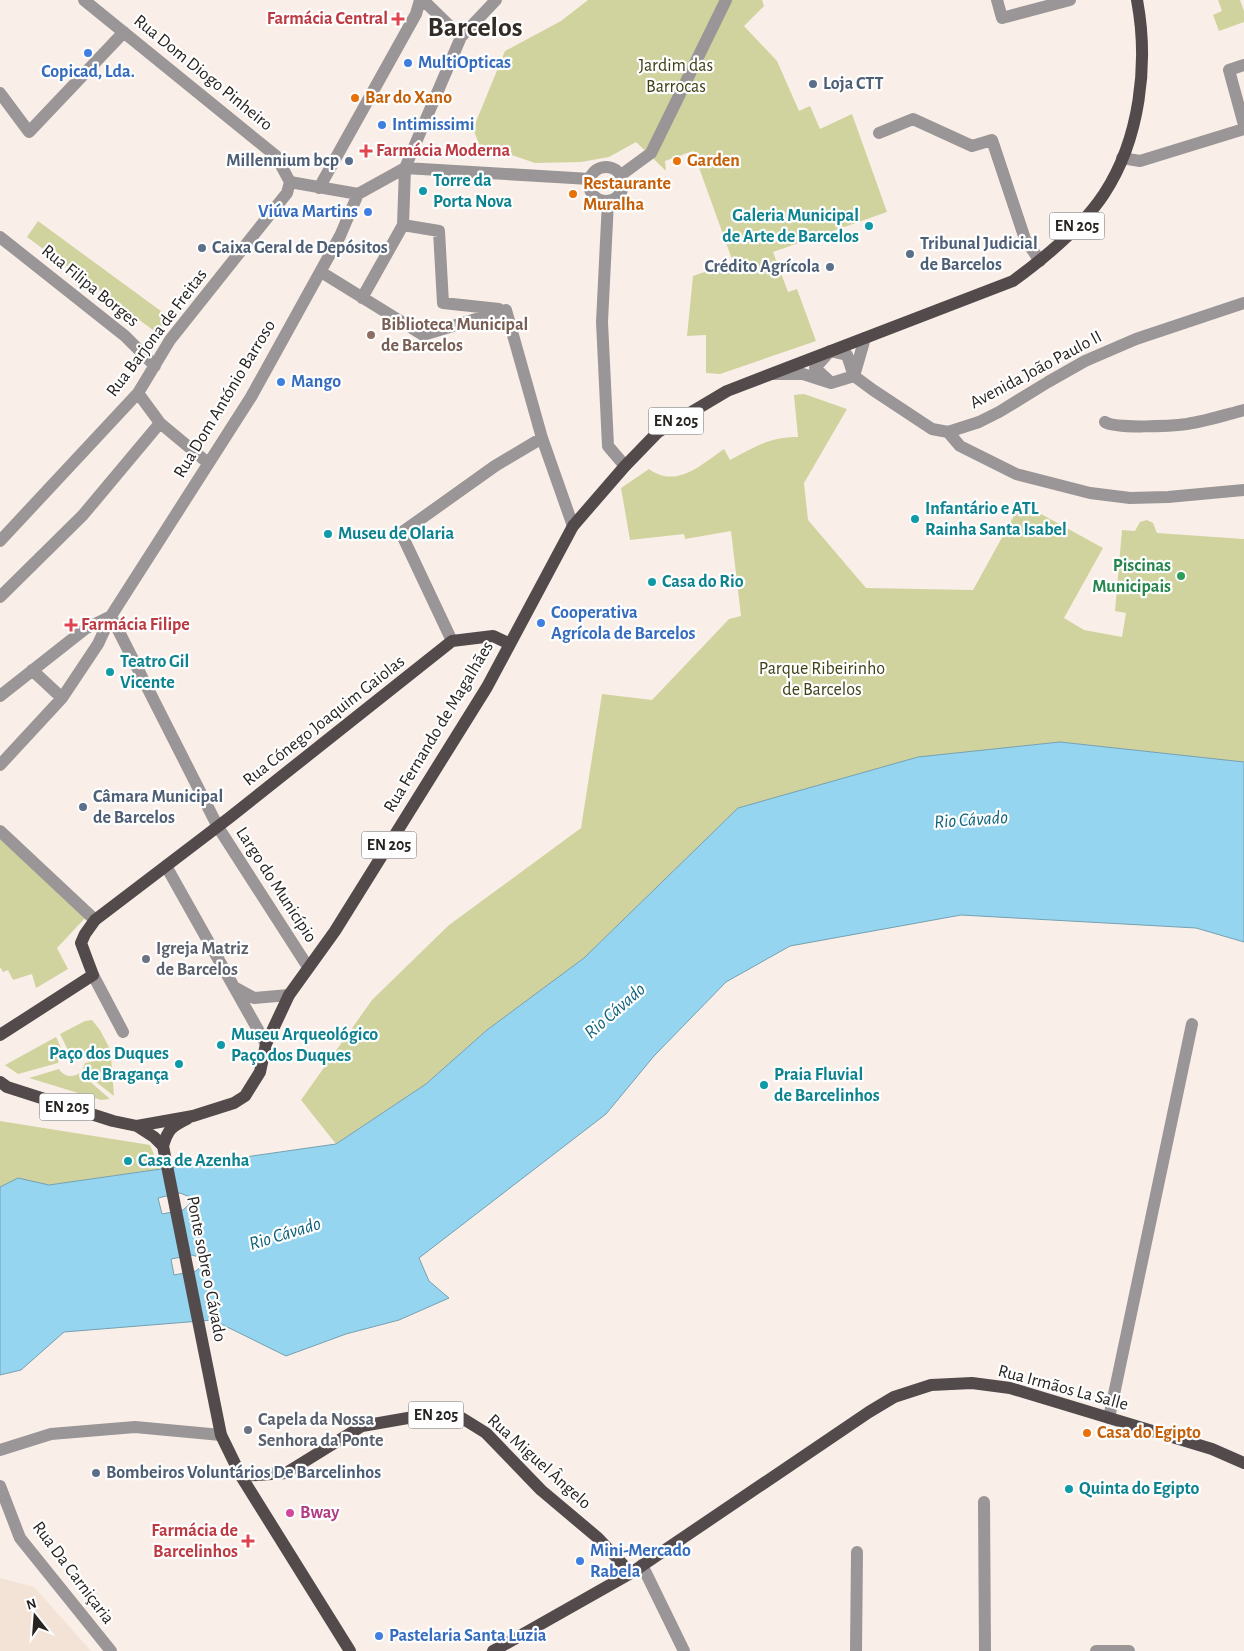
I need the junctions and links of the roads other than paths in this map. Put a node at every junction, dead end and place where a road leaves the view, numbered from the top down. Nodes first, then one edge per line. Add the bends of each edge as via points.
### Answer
1 (84, 0) edge
2 (422, 0) edge
3 (496, 0) edge
4 (726, 0) edge
5 (997, 0) edge
6 (1070, 0) edge
7 (1137, 0) edge
8 (124, 32) junction
9 (461, 37) junction
10 (1244, 65) edge
11 (0, 93) edge
12 (1244, 125) edge
13 (1244, 129) edge
14 (878, 132) dead end
15 (1122, 158) junction
16 (405, 168) junction
17 (621, 175) junction
18 (590, 179) junction
19 (290, 182) junction
20 (319, 188) junction
21 (358, 194) junction
22 (608, 201) junction
23 (403, 225) junction
24 (0, 236) edge
25 (1040, 261) junction
26 (321, 272) junction
27 (362, 298) junction
28 (1244, 303) edge
29 (505, 310) junction
30 (865, 338) junction
31 (830, 351) junction
32 (155, 366) junction
33 (770, 374) junction
34 (854, 376) junction
35 (831, 383) junction
36 (138, 392) junction
37 (1244, 410) edge
38 (1105, 422) dead end
39 (160, 423) junction
40 (948, 432) junction
41 (542, 438) junction
42 (208, 463) junction
43 (625, 466) junction
44 (1244, 490) edge
45 (573, 526) junction
46 (0, 541) edge
47 (0, 597) edge
48 (111, 616) junction
49 (452, 641) junction
50 (510, 644) junction
51 (32, 670) junction
52 (0, 696) edge
53 (62, 698) junction
54 (0, 765) edge
55 (218, 827) junction
56 (0, 831) edge
57 (166, 866) junction
58 (95, 920) junction
59 (308, 967) junction
60 (93, 975) junction
61 (234, 987) junction
62 (289, 995) junction
63 (1192, 1024) dead end
64 (123, 1032) dead end
65 (0, 1035) edge
66 (266, 1044) junction
67 (0, 1082) edge
68 (193, 1116) junction
69 (137, 1126) junction
70 (164, 1150) junction
71 (1108, 1418) junction
72 (221, 1435) junction
73 (0, 1450) edge
74 (1244, 1463) edge
75 (242, 1476) junction
76 (0, 1486) edge
77 (984, 1502) dead end
78 (857, 1552) dead end
79 (642, 1565) junction
80 (631, 1573) junction
81 (110, 1651) edge
82 (350, 1651) edge
83 (493, 1651) edge
84 (684, 1651) edge
85 (856, 1651) edge
86 (985, 1651) edge
87 (1096, 1651) edge
88 (1130, 1651) edge

1 - 8 street, Rua Dom Diogo Pinheiro
2 - 9 street
2 - 20 street
3 - 9 street
4 - 17 street via 651,153
5 - 6 street via 1002,18
7 - 15 main road, EN 205 via 1142,26 1142,65 1133,128
8 - 11 street via 29,132
8 - 19 street, Rua Dom Diogo Pinheiro via 276,156
9 - 16 street
10 - 12 street via 1229,70
13 - 15 street via 1140,160
14 - 25 street via 913,119 972,146 992,140 1024,239
15 - 25 main road, EN 205 via 1103,195
16 - 18 street
16 - 21 street
16 - 23 street
17 - 18 street via 611,167 604,167 593,173
17 - 22 street via 622,192
18 - 22 street via 591,192
19 - 20 street
19 - 32 street, Rua Barjona de Freitas via 287,193 170,340
20 - 21 street
21 - 26 street, Rua Dom António Barroso
22 - 43 street via 602,322 608,446
23 - 27 street
23 - 29 street via 439,231 444,303
24 - 32 street, Rua Filipa Borges via 125,336
25 - 30 main road, EN 205 via 1013,280
26 - 27 street
26 - 42 street, Rua Dom António Barroso via 251,397
27 - 29 street via 423,335
28 - 40 street, Avenida João Paulo II via 1128,342 1085,361 979,422
29 - 41 street
30 - 31 main road, EN 205
30 - 34 street
31 - 33 main road, EN 205
31 - 34 street via 847,354
31 - 35 street via 815,368
32 - 36 street, Rua Barjona de Freitas
33 - 35 street via 803,374
33 - 43 main road, EN 205 via 727,391 658,432
34 - 35 street
34 - 40 street via 932,429
36 - 39 street
36 - 46 street, Rua Barjona de Freitas
37 - 38 street via 1185,424 1120,427
39 - 42 street
39 - 47 street via 83,515
40 - 44 street via 960,446 1016,474 1090,493 1130,498
41 - 45 street
41 - 49 street via 495,466 401,533
42 - 48 street, Rua Dom António Barroso
43 - 45 main road, Rua Fernando de Magalhães / EN 205
45 - 50 main road, Rua Fernando de Magalhães / EN 205
48 - 51 street via 85,629
48 - 53 street, Rua Dom António Barroso via 98,644
48 - 55 street
49 - 50 main road via 493,636
49 - 55 main road, Rua Cónego Joaquim Gaiolas
50 - 59 main road, Rua Fernando de Magalhães / EN 205 via 335,930
51 - 52 street
51 - 53 street
53 - 54 street, Rua Dom António Barroso
55 - 57 main road, Largo do Município
55 - 59 street, Largo do Município
56 - 58 street
57 - 58 main road, Largo do Município
57 - 61 street
58 - 60 main road via 81,944
59 - 62 main road, Rua Fernando de Magalhães / EN 205
60 - 64 street
60 - 65 main road
61 - 62 street via 254,998
61 - 66 street
62 - 66 main road, Rua Fernando de Magalhães / EN 205
63 - 71 street
66 - 68 main road, Rua Fernando de Magalhães / EN 205 via 260,1072 245,1096 234,1103
67 - 69 main road, Rua Fernando de Magalhães / EN 205 via 112,1121
68 - 69 main road, Rua Fernando de Magalhães / EN 205
68 - 70 main road, EN 205 via 167,1133
69 - 70 main road, EN 205 via 154,1137
70 - 72 main road, Ponte sobre o Cávado
71 - 74 main road, Rua Irmãos La Salle via 1212,1449
71 - 79 main road, Rua Irmãos La Salle via 1010,1388 972,1383 931,1385 894,1397 869,1412
72 - 73 street via 135,1427 51,1434
72 - 75 main road, Ponte sobre o Cávado
75 - 80 main road, Rua Miguel Ângelo / EN 205 via 286,1473 362,1426 425,1415 456,1415 486,1433 541,1490 598,1538
75 - 82 main road, Ponte sobre o Cávado
76 - 81 street, Rua Da Carniçaria via 20,1538
77 - 86 street
78 - 85 street
79 - 80 main road, Rua Irmãos La Salle
79 - 84 street
80 - 83 main road, Rua Irmãos La Salle
87 - 88 street

